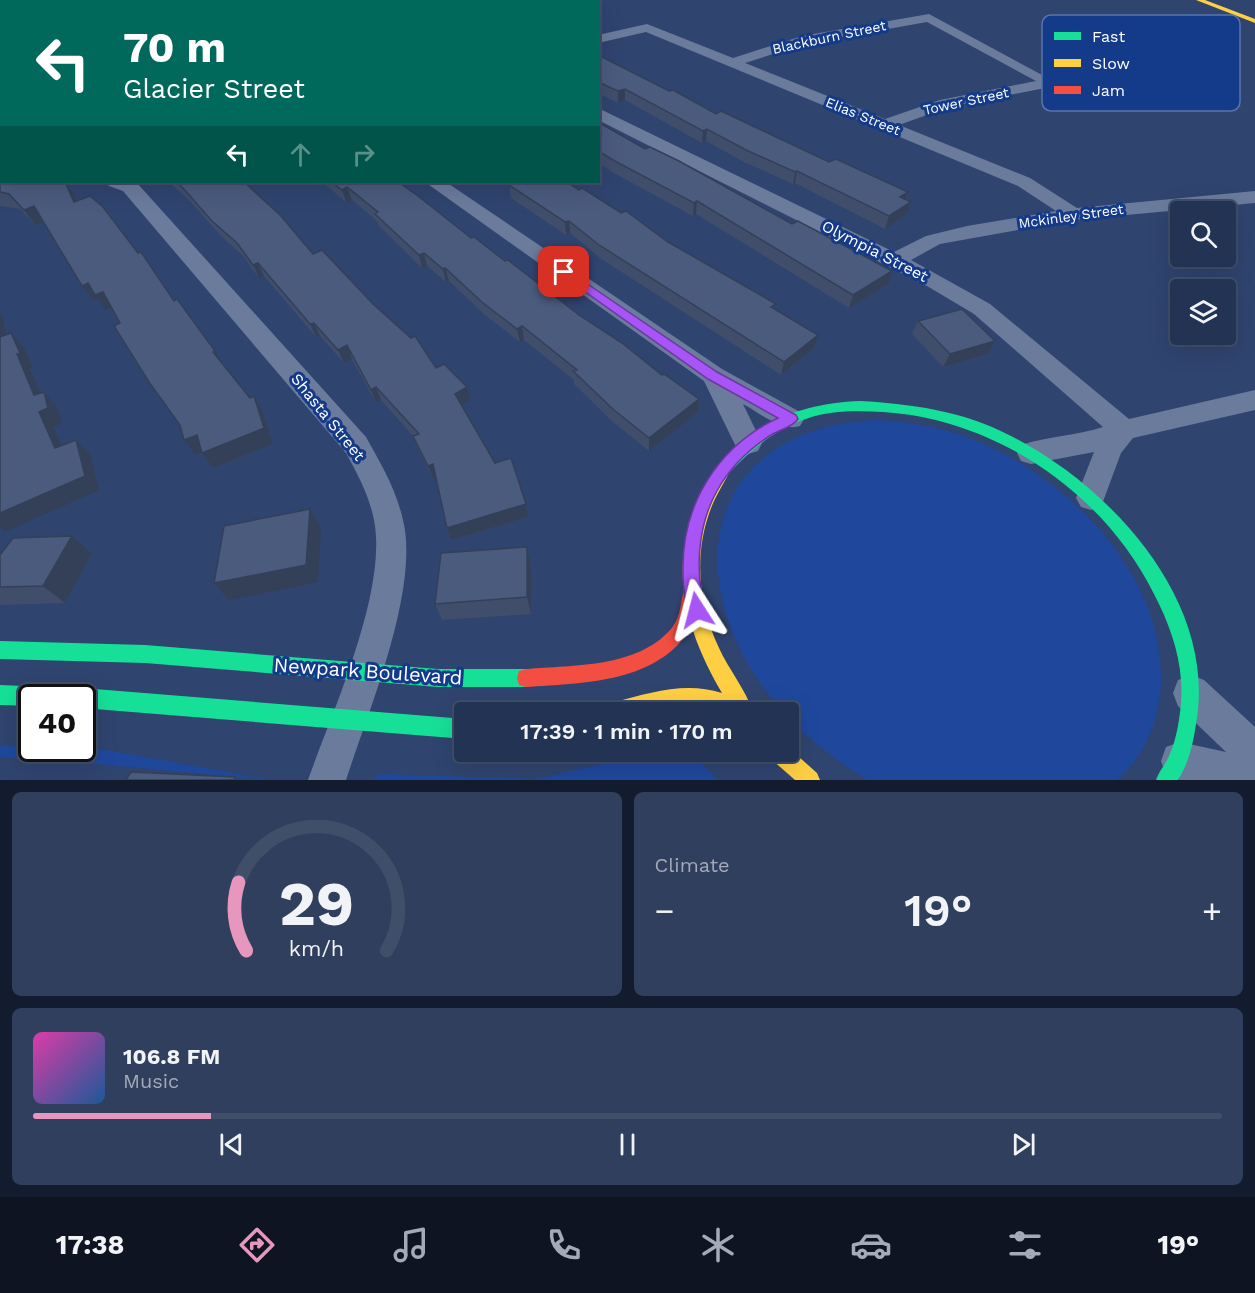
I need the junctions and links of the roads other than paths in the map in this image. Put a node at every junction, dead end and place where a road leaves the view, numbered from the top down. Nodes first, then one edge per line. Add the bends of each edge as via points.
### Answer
1 (1199, 0) edge
2 (1239, 15) edge
3 (1240, 15) edge
4 (1255, 21) edge
5 (600, 39) edge
6 (731, 63) junction
7 (1042, 79) edge
8 (1042, 85) edge
9 (600, 114) edge
10 (885, 125) junction
11 (128, 183) edge
12 (435, 183) edge
13 (1255, 196) edge
14 (1073, 214) junction
15 (894, 261) junction
16 (712, 375) junction
17 (1255, 400) edge
18 (791, 419) junction
19 (1124, 430) junction
20 (748, 443) junction
21 (1031, 453) junction
22 (1092, 498) junction
23 (692, 590) junction
24 (0, 650) edge
25 (364, 672) junction
26 (1191, 693) junction
27 (0, 694) edge
28 (18, 695) edge
29 (96, 698) edge
30 (652, 702) edge
31 (721, 702) edge
32 (736, 702) edge
33 (347, 719) junction
34 (454, 728) edge
35 (1255, 754) edge
36 (789, 762) edge
37 (1173, 770) edge
38 (327, 780) edge
39 (810, 780) edge
40 (1254, 780) edge

1 - 2 street
3 - 4 street
5 - 6 street, Elias Street via 647,28
6 - 7 street, Blackburn Street via 802,40 928,18
6 - 10 street, Elias Street
8 - 10 street, Tower Street via 909,113
9 - 15 street, Olympia Street
10 - 14 street, Elias Street via 1024,182
11 - 25 street, Shasta Street via 356,445 378,484 389,522 391,559 382,618
12 - 16 street
13 - 14 street, Mckinley Street
14 - 15 street, Mckinley Street via 933,240
15 - 19 street, Olympia Street via 982,309
16 - 18 street
16 - 20 street
17 - 19 street
18 - 20 street
18 - 21 street via 834,408 881,405 930,412 981,428
19 - 21 street via 1083,445
19 - 22 street via 1109,449
20 - 23 street via 726,464 709,489 691,552
21 - 22 street
22 - 26 street via 1130,539 1161,586 1183,638
23 - 25 street, Newpark Boulevard via 690,614 678,635 659,653 634,664 525,678 438,678
23 - 32 street via 715,664
24 - 25 street, Newpark Boulevard via 145,654 218,665
25 - 33 street, Shasta Street
26 - 35 street
26 - 37 street
27 - 28 street
29 - 33 street via 201,702
30 - 31 street via 683,694
33 - 34 street
33 - 38 street, Shasta Street
36 - 39 street
37 - 40 street via 1241,774

